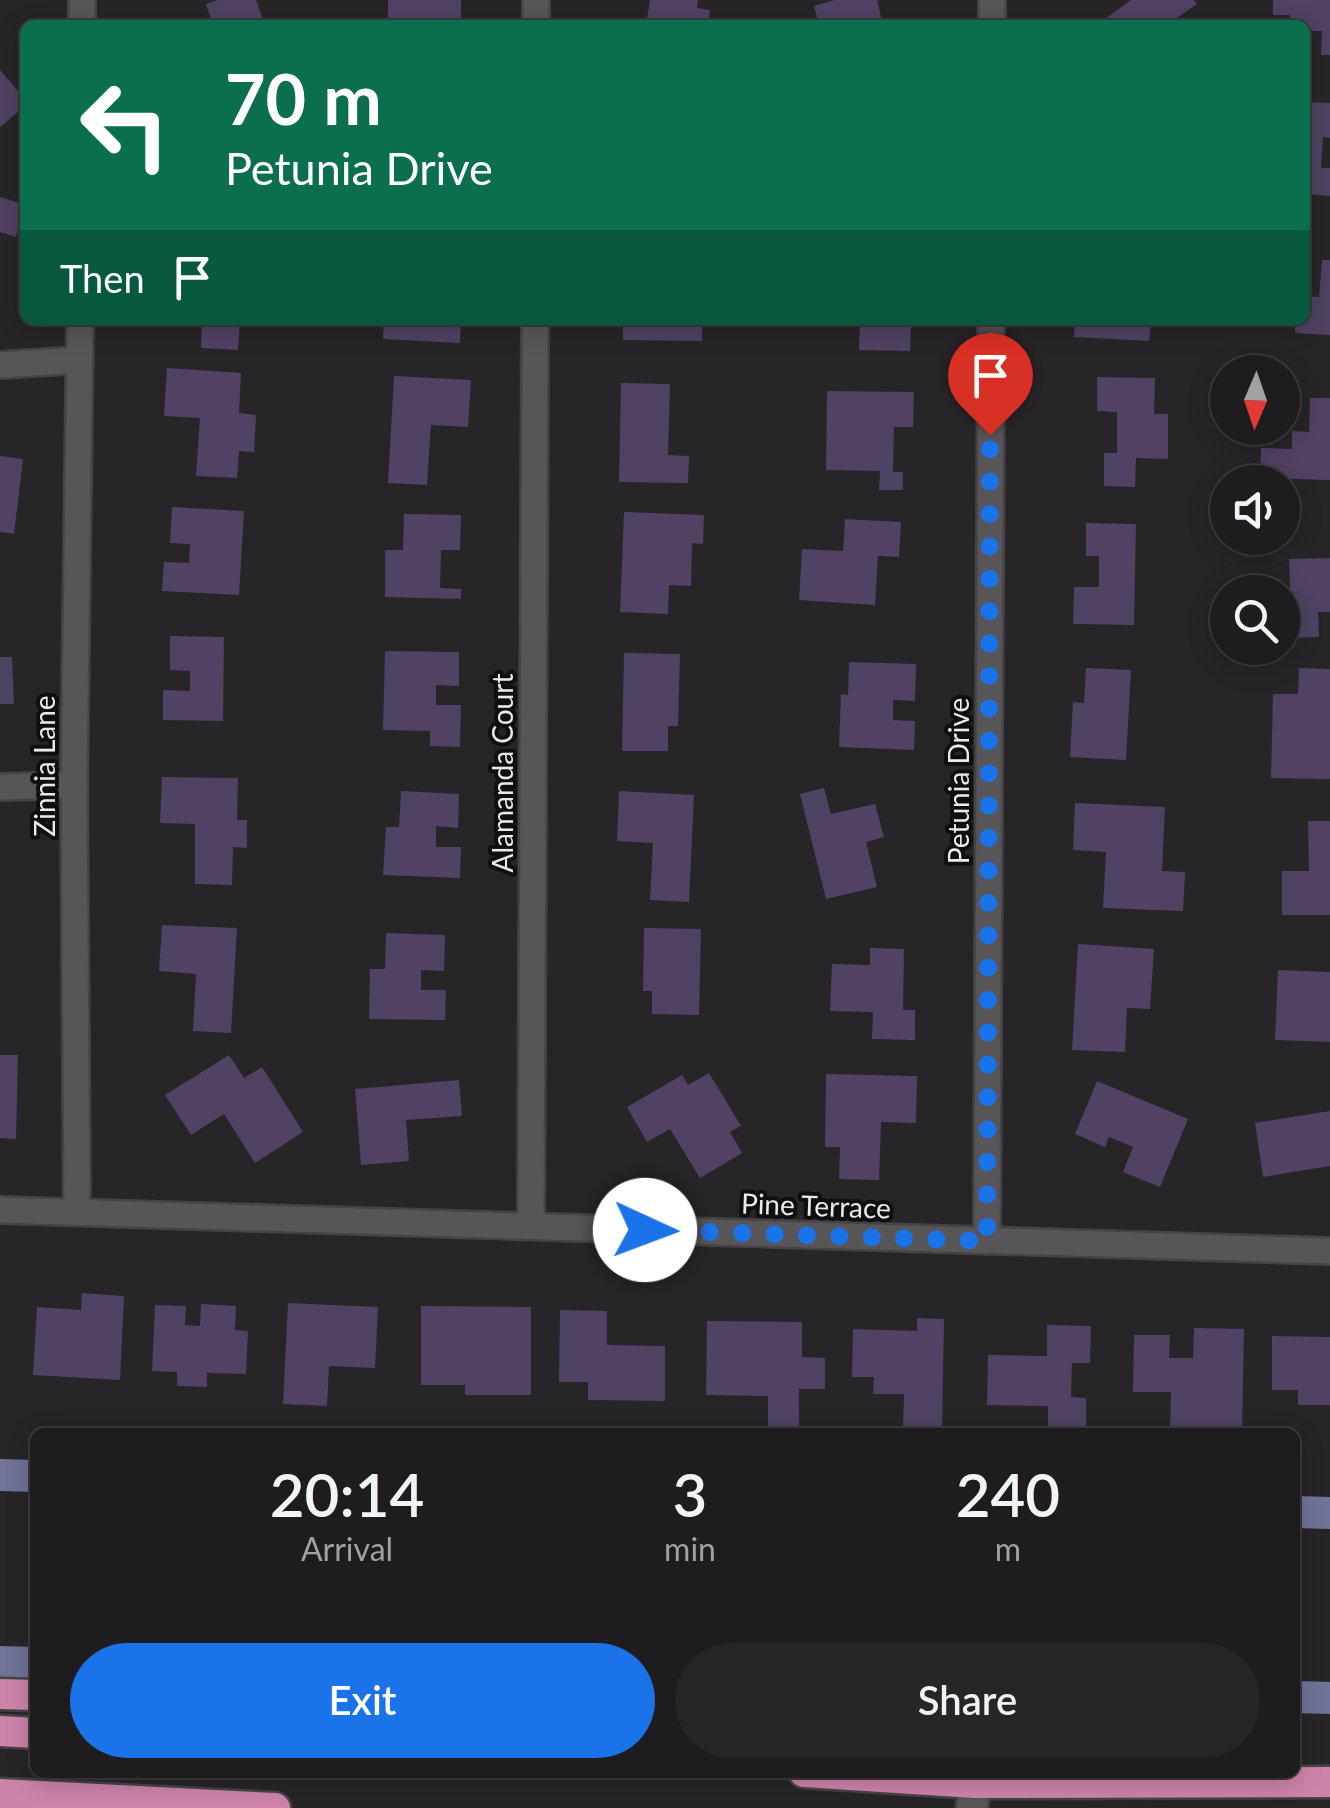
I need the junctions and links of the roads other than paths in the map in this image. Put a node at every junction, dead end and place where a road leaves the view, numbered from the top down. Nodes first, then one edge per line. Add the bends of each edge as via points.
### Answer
1 (80, 325) edge
2 (534, 325) edge
3 (990, 325) edge
4 (80, 360) junction
5 (0, 365) edge
6 (74, 785) junction
7 (0, 787) edge
8 (0, 1210) edge
9 (77, 1212) junction
10 (532, 1226) junction
11 (987, 1241) junction
12 (1330, 1251) edge
13 (0, 1694) edge
14 (30, 1696) edge
15 (0, 1731) edge
16 (30, 1733) edge
17 (848, 1778) edge
18 (1330, 1782) edge
19 (0, 1794) edge
20 (973, 1795) edge
21 (276, 1808) edge

1 - 4 street, Zinnia Lane
2 - 10 street, Alamanda Court
3 - 11 street, Petunia Drive
4 - 5 street
4 - 6 street, Zinnia Lane
6 - 7 street
6 - 9 street, Zinnia Lane
8 - 9 street, Pine Terrace
9 - 10 street, Pine Terrace
10 - 11 street, Pine Terrace
11 - 12 street, Pine Terrace
13 - 14 highway
15 - 16 highway
17 - 20 highway
18 - 20 highway
19 - 21 highway

